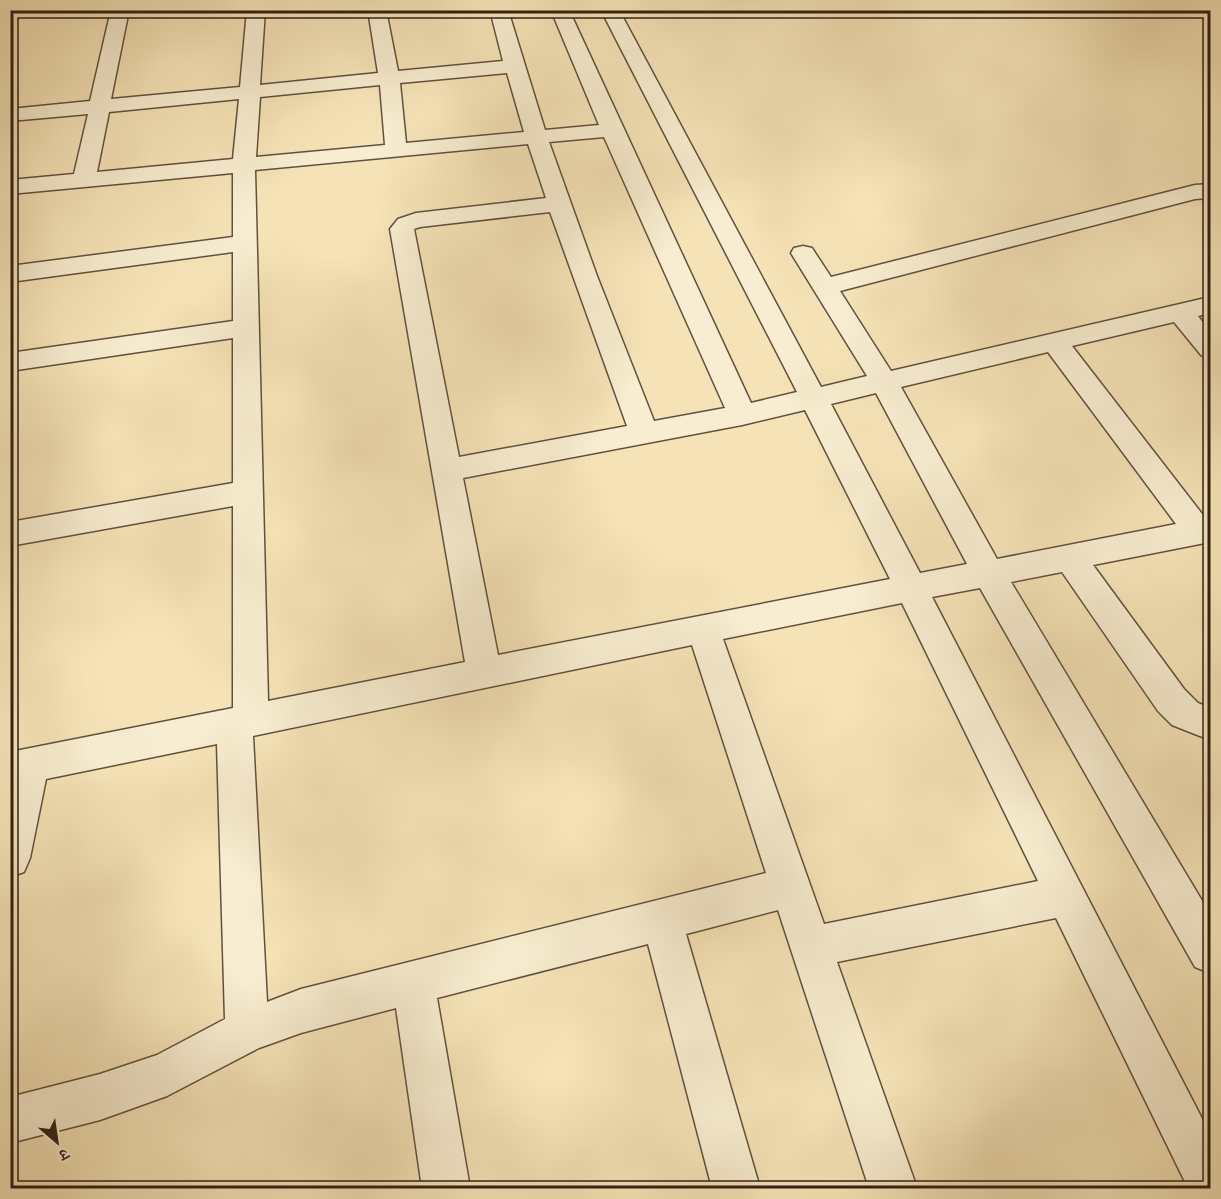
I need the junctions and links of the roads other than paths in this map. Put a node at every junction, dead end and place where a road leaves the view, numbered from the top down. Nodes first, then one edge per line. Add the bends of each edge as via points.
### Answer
1 (120, 10) edge
2 (256, 10) edge
3 (377, 10) edge
4 (499, 10) edge
5 (560, 10) edge
6 (610, 10) edge
7 (514, 66) junction
8 (389, 78) junction
9 (249, 93) junction
10 (100, 107) junction
11 (10, 115) edge
12 (612, 130) junction
13 (536, 137) junction
14 (396, 151) junction
15 (244, 165) junction
16 (84, 180) junction
17 (10, 187) edge
18 (1210, 191) edge
19 (558, 204) junction
20 (244, 243) junction
21 (803, 253) dead end
22 (10, 274) edge
23 (824, 287) junction
24 (1210, 305) edge
25 (1180, 312) junction
26 (244, 328) junction
27 (1055, 342) junction
28 (1210, 349) edge
29 (10, 362) edge
30 (884, 382) junction
31 (813, 399) junction
32 (742, 415) junction
33 (644, 433) junction
34 (446, 470) junction
35 (247, 492) junction
36 (1205, 531) edge
37 (10, 534) edge
38 (1070, 558) junction
39 (989, 574) junction
40 (912, 589) junction
41 (703, 629) junction
42 (484, 674) junction
43 (242, 722) junction
44 (1210, 724) edge
45 (20, 767) edge
46 (10, 858) edge
47 (791, 887) junction
48 (1067, 896) junction
49 (662, 920) junction
50 (1205, 932) edge
51 (811, 947) junction
52 (413, 982) junction
53 (247, 1031) junction
54 (10, 1120) edge
55 (1210, 1182) edge
56 (446, 1188) edge
57 (736, 1188) edge
58 (893, 1188) edge

1 - 10 street
2 - 9 street
3 - 8 street
4 - 7 street
5 - 12 street
6 - 31 street
7 - 8 street
7 - 13 street
8 - 9 street
8 - 14 street
9 - 10 street
9 - 15 street
10 - 11 street
10 - 16 street
12 - 13 street
12 - 32 street
13 - 14 street
13 - 19 street
14 - 15 street
15 - 16 street
15 - 20 street
16 - 17 street
18 - 23 street
19 - 33 street
19 - 34 street via 416,220 402,229
20 - 22 street
20 - 26 street
21 - 23 street
23 - 30 street
24 - 25 street
25 - 27 street
25 - 28 street
26 - 29 street
26 - 35 street
27 - 30 street
27 - 36 street
30 - 31 street
30 - 39 street
31 - 32 street
31 - 40 street
32 - 33 street
33 - 34 street
34 - 42 street
35 - 37 street
35 - 43 street
36 - 38 street
38 - 39 street
38 - 44 street via 1171,700 1185,714
39 - 40 street
39 - 50 street
40 - 41 street
40 - 48 street
41 - 42 street
41 - 47 street
42 - 43 street
43 - 45 street
43 - 53 street
45 - 46 street
47 - 49 street
47 - 51 street
48 - 51 street
48 - 55 street
49 - 52 street
49 - 57 street
51 - 58 street
52 - 53 street via 301,1011
52 - 56 street
53 - 54 street via 167,1074 100,1097

